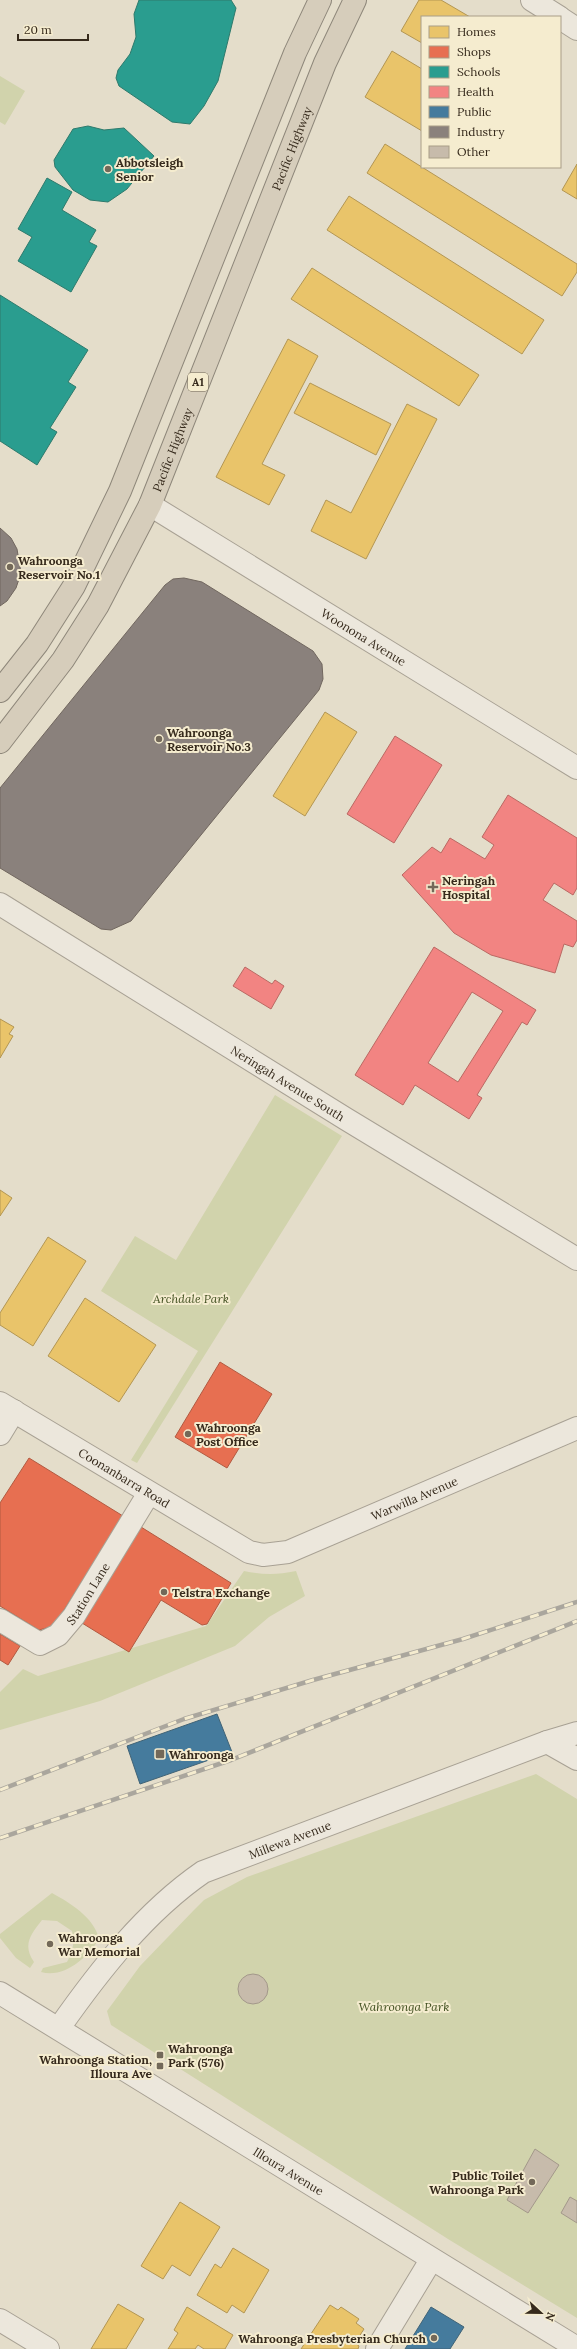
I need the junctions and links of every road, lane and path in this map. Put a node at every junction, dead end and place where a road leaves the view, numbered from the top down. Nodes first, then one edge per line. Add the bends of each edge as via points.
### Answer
1 (320, 0) edge
2 (355, 0) edge
3 (532, 0) edge
4 (557, 16) edge
5 (561, 18) edge
6 (577, 29) edge
7 (150, 505) junction
8 (0, 690) edge
9 (0, 742) edge
10 (577, 768) edge
11 (0, 904) edge
12 (577, 1259) edge
13 (7, 1407) edge
14 (577, 1428) edge
15 (0, 1434) edge
16 (149, 1493) junction
17 (249, 1552) joint
18 (0, 1620) edge
19 (577, 1733) edge
20 (546, 1742) junction
21 (577, 1760) edge
22 (0, 1993) edge
23 (59, 2028) junction
24 (431, 2260) junction
25 (0, 2320) edge
26 (577, 2348) edge
27 (48, 2349) edge
28 (377, 2349) edge

1 - 8 highway via 295,53 120,491 74,586 37,644
2 - 7 highway, Pacific Highway / A1 via 325,63
3 - 4 street
5 - 6 street
7 - 9 highway, Pacific Highway / A1 via 98,605 63,660
7 - 10 street, Woonona Avenue
11 - 12 street, Neringah Avenue South
13 - 15 street
13 - 16 street, Coonanbarra Road
14 - 17 street, Warwilla Avenue via 288,1552 263,1555
16 - 17 street, Coonanbarra Road
16 - 18 street, Station Lane via 74,1616 58,1635 40,1644
19 - 20 street, Millewa Avenue
20 - 21 street
20 - 23 street, Millewa Avenue via 203,1872 174,1894 143,1925
22 - 23 street, Illoura Avenue
23 - 24 street, Illoura Avenue
24 - 26 street, Illoura Avenue
24 - 28 street
25 - 27 street

